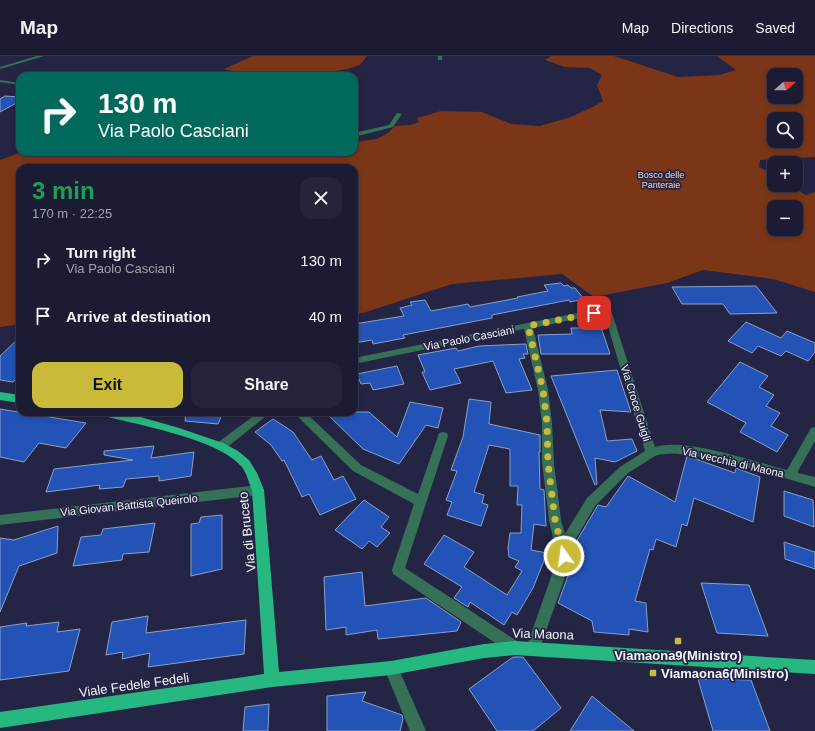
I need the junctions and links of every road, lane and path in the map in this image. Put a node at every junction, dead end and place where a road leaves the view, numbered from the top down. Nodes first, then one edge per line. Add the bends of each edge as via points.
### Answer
1 (42, 56) edge
2 (34, 57) edge
3 (0, 68) edge
4 (0, 81) edge
5 (16, 83) edge
6 (399, 114) dead end
7 (358, 134) edge
8 (607, 310) joint
9 (528, 326) junction
10 (358, 360) edge
11 (0, 396) edge
12 (16, 398) edge
13 (119, 416) edge
14 (261, 416) edge
15 (302, 416) edge
16 (815, 431) edge
17 (443, 436) dead end
18 (220, 446) junction
19 (651, 453) junction
20 (792, 476) junction
21 (815, 482) edge
22 (258, 490) junction
23 (422, 502) junction
24 (0, 520) edge
25 (564, 556) junction
26 (515, 648) junction
27 (533, 648) junction
28 (815, 667) edge
29 (391, 668) junction
30 (272, 680) junction
31 (0, 720) edge
32 (418, 731) edge

1 - 2 street
2 - 3 street
4 - 5 street
6 - 7 street via 391,126
8 - 9 street, Via Paolo Casciani
8 - 19 street, Via Croce Guigli
9 - 10 street, Via Paolo Casciani
9 - 25 street via 543,390 555,520
11 - 12 main road
13 - 18 main road, Via di Bruceto
14 - 18 street
15 - 23 street via 357,468
16 - 20 street via 792,471
17 - 23 street
18 - 22 main road, Via di Bruceto via 244,462 251,471
19 - 20 street, Via vecchia di Maona via 680,449
19 - 25 street, Via Croce Guigli via 624,470 591,502 568,540
20 - 21 street, Via vecchia di Maona
22 - 24 street, Via Giovan Battista Queirolo
22 - 30 main road, Via di Bruceto
23 - 26 street via 398,570
25 - 27 street, Via Croce Guigli
26 - 27 main road, Via Maona
26 - 29 main road, Via Maona
27 - 28 main road, Via Maona
29 - 30 main road, Via Maona
29 - 32 street
30 - 31 main road, Viale Fedele Fedeli

